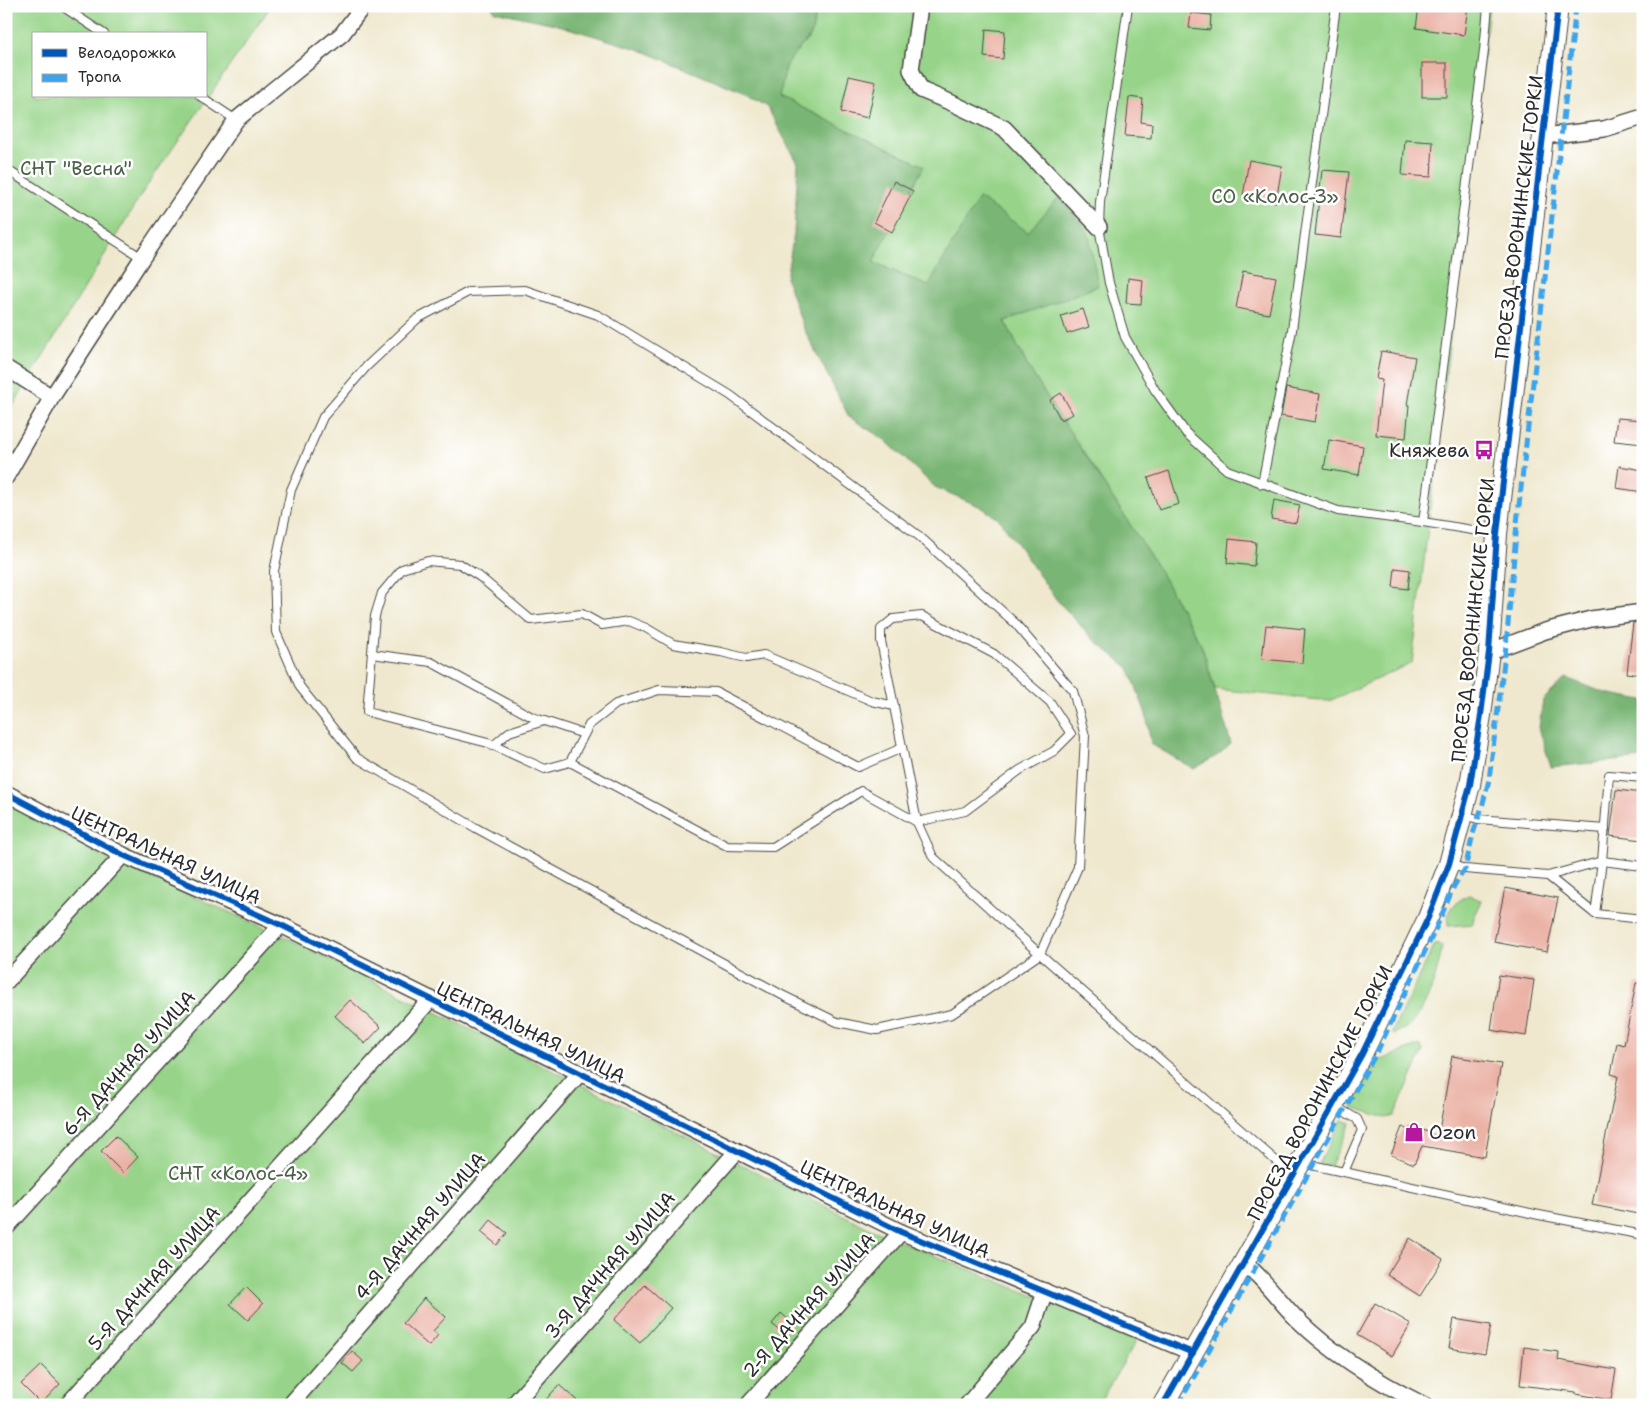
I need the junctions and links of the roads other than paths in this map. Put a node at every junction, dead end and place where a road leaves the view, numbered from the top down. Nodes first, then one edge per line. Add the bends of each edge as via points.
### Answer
1 (62, 6) edge
2 (364, 6) edge
3 (920, 6) edge
4 (1128, 6) edge
5 (1336, 6) edge
6 (1488, 6) edge
7 (1558, 6) edge
8 (101, 32) edge
9 (203, 98) edge
10 (1643, 117) edge
11 (236, 120) junction
12 (1544, 136) junction
13 (6, 169) edge
14 (1099, 227) junction
15 (142, 258) junction
16 (6, 368) edge
17 (52, 397) junction
18 (6, 476) edge
19 (1262, 484) junction
20 (1423, 522) junction
21 (1497, 534) junction
22 (1643, 612) edge
23 (1489, 652) junction
24 (372, 654) junction
25 (894, 706) junction
26 (544, 722) junction
27 (584, 734) junction
28 (1071, 734) junction
29 (1084, 736) junction
30 (493, 746) junction
31 (902, 748) junction
32 (570, 762) junction
33 (1643, 778) edge
34 (6, 793) edge
35 (1463, 815) junction
36 (917, 822) junction
37 (1604, 829) junction
38 (123, 855) junction
39 (1602, 861) junction
40 (1449, 864) junction
41 (1643, 866) edge
42 (1548, 876) junction
43 (1595, 914) junction
44 (1643, 920) edge
45 (281, 925) junction
46 (1040, 954) junction
47 (6, 982) edge
48 (431, 999) junction
49 (580, 1073) junction
50 (1333, 1104) junction
51 (737, 1151) junction
52 (1296, 1169) junction
53 (1344, 1172) junction
54 (6, 1228) edge
55 (901, 1232) junction
56 (1643, 1235) edge
57 (1244, 1263) junction
58 (1045, 1291) junction
59 (1193, 1353) junction
60 (67, 1405) edge
61 (290, 1405) edge
62 (514, 1405) edge
63 (748, 1405) edge
64 (966, 1405) edge
65 (1164, 1405) edge
66 (1424, 1405) edge

1 - 8 lane
2 - 11 street via 342,34
3 - 14 street via 911,70 921,90 1004,128
4 - 14 lane
5 - 19 lane via 1292,330
6 - 20 lane
7 - 12 street, ПРОЕЗД ВОРОНИНСКИЕ ГОРКИ
9 - 11 lane
10 - 12 street via 1604,129
11 - 15 street
12 - 21 street, ПРОЕЗД ВОРОНИНСКИЕ ГОРКИ
13 - 15 lane
14 - 19 lane via 1109,283 1125,337 1155,390 1186,433 1227,470
15 - 17 street
16 - 17 street
17 - 18 street
19 - 20 lane via 1338,511
20 - 21 lane
21 - 23 street, ПРОЕЗД ВОРОНИНСКИЕ ГОРКИ
22 - 23 street via 1591,619 1545,631
23 - 35 street, ПРОЕЗД ВОРОНИНСКИЕ ГОРКИ via 1482,715
24 - 25 lane via 375,616 382,593 402,569 428,561 460,564 531,620 582,614 602,625 629,621 673,644 746,658 764,655 872,701
24 - 26 lane via 431,662
24 - 30 lane via 367,712
25 - 28 lane via 881,629 893,619 922,616 994,654 1050,702
25 - 31 lane
26 - 27 lane
26 - 30 lane via 509,732
27 - 31 lane via 589,725 616,704 659,690 716,692 858,767
27 - 32 lane
28 - 29 lane
28 - 36 lane via 1054,751 1020,770 965,812
29 - 46 lane via 1078,867
29 - 46 lane via 1074,691 1015,623 919,536 730,395 598,315 525,290 468,292 417,319 367,366 324,417 292,490 274,571 276,632 300,688 358,758 484,832 837,1022 877,1030 952,1014
30 - 32 lane via 545,769
31 - 36 lane
32 - 36 lane via 727,846 773,848 861,790
33 - 37 lane via 1610,774
34 - 38 street, ЦЕНТРАЛЬНАЯ УЛИЦА
35 - 37 lane via 1478,820
35 - 40 street, ПРОЕЗД ВОРОНИНСКИЕ ГОРКИ
36 - 46 lane via 933,858
37 - 39 lane
38 - 45 street, ЦЕНТРАЛЬНАЯ УЛИЦА
38 - 47 street
39 - 41 lane
39 - 42 lane
39 - 43 lane
40 - 42 lane via 1465,869
40 - 50 street, ПРОЕЗД ВОРОНИНСКИЕ ГОРКИ via 1417,943 1362,1054
42 - 43 lane
43 - 44 lane
45 - 48 street, ЦЕНТРАЛЬНАЯ УЛИЦА
45 - 54 street, 6-Я ДАЧНАЯ УЛИЦА
46 - 52 lane
48 - 49 street, ЦЕНТРАЛЬНАЯ УЛИЦА
48 - 60 street, 5-Я ДАЧНАЯ УЛИЦА
49 - 51 street, ЦЕНТРАЛЬНАЯ УЛИЦА
49 - 61 street, 4-Я ДАЧНАЯ УЛИЦА
50 - 52 street, ПРОЕЗД ВОРОНИНСКИЕ ГОРКИ
50 - 53 lane via 1356,1119 1362,1130
51 - 55 street, ЦЕНТРАЛЬНАЯ УЛИЦА
51 - 62 street, 3-Я ДАЧНАЯ УЛИЦА
52 - 53 lane
52 - 57 street, ПРОЕЗД ВОРОНИНСКИЕ ГОРКИ
53 - 56 lane
55 - 58 street, ЦЕНТРАЛЬНАЯ УЛИЦА
55 - 63 street, 2-Я ДАЧНАЯ УЛИЦА
57 - 59 street, ПРОЕЗД ВОРОНИНСКИЕ ГОРКИ
57 - 66 street via 1298,1320 1342,1356 1386,1386
58 - 59 street, ЦЕНТРАЛЬНАЯ УЛИЦА
58 - 64 street via 1033,1327
59 - 65 street, ПРОЕЗД ВОРОНИНСКИЕ ГОРКИ

